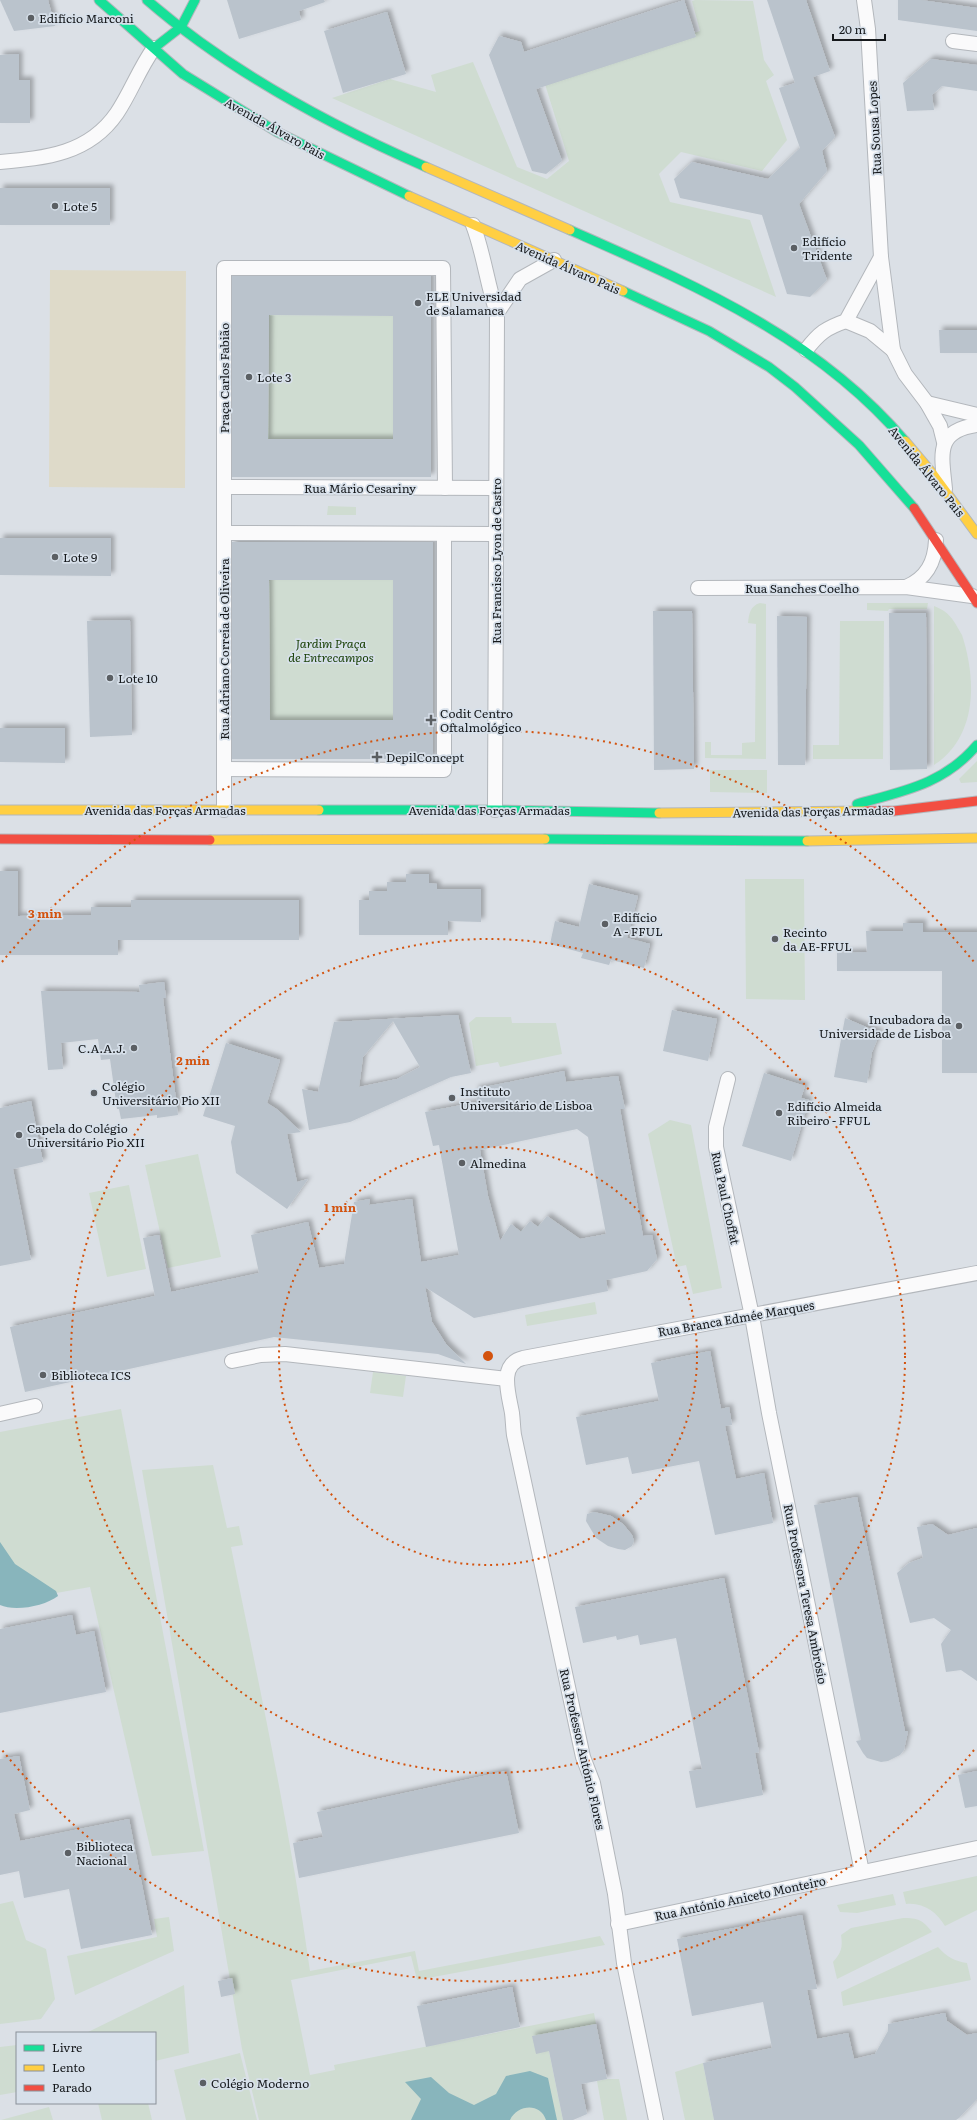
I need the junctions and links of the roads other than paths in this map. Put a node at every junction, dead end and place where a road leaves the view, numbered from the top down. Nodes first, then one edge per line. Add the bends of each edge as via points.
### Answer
1 (99, 0) edge
2 (147, 0) edge
3 (195, 0) edge
4 (864, 0) edge
5 (181, 27) junction
6 (157, 34) dead end
7 (953, 41) dead end
8 (977, 44) edge
9 (154, 48) junction
10 (0, 162) edge
11 (473, 225) junction
12 (881, 257) junction
13 (554, 260) junction
14 (498, 313) junction
15 (846, 321) junction
16 (806, 350) junction
17 (893, 350) junction
18 (802, 365) dead end
19 (927, 403) junction
20 (977, 415) edge
21 (977, 425) edge
22 (944, 442) junction
23 (224, 487) junction
24 (445, 488) junction
25 (496, 488) junction
26 (945, 490) junction
27 (224, 533) junction
28 (444, 534) junction
29 (496, 534) junction
30 (977, 534) edge
31 (936, 540) junction
32 (906, 587) junction
33 (698, 588) dead end
34 (974, 599) edge
35 (977, 745) edge
36 (224, 769) junction
37 (977, 801) edge
38 (0, 810) edge
39 (224, 810) junction
40 (495, 810) junction
41 (829, 812) junction
42 (977, 838) edge
43 (0, 839) edge
44 (938, 839) junction
45 (970, 848) dead end
46 (728, 1079) dead end
47 (977, 1274) edge
48 (752, 1316) junction
49 (232, 1361) dead end
50 (507, 1379) junction
51 (35, 1406) dead end
52 (0, 1414) edge
53 (977, 1848) edge
54 (862, 1872) junction
55 (618, 1924) junction
56 (656, 2120) edge

1 - 9 main road, Avenida Álvaro Pais
2 - 5 main road, Avenida Álvaro Pais
3 - 5 main road
4 - 12 street, Rua Sousa Lopes via 868,29
5 - 9 main road
5 - 16 main road, Avenida Álvaro Pais via 250,77 382,148 672,275 763,322
6 - 9 main road
7 - 8 street
9 - 10 street via 142,65 118,112 102,131 80,146 42,158
9 - 11 main road, Avenida Álvaro Pais via 183,74 277,132
11 - 13 main road, Avenida Álvaro Pais
11 - 14 street, Rua Francisco Lyon de Castro
12 - 15 street
12 - 17 street, Rua Sousa Lopes
13 - 14 street via 520,279
13 - 31 main road, Avenida Álvaro Pais via 709,331 796,384 859,445 919,514
14 - 25 street, Rua Francisco Lyon de Castro
15 - 16 street via 828,328
15 - 17 street via 870,331
16 - 18 main road
16 - 26 main road, Avenida Álvaro Pais via 868,402 909,445
17 - 19 street, Rua Sousa Lopes via 905,374
19 - 20 street
19 - 22 street, Rua Sousa Lopes via 940,426
21 - 22 street via 957,430
22 - 26 street via 942,453
23 - 24 street, Rua Mário Cesariny
23 - 24 street, Praça Carlos Fabião via 224,268 443,268
23 - 27 street, Rua Adriano Correia de Oliveira
24 - 25 street, Rua Mário Cesariny
25 - 29 street, Rua Francisco Lyon de Castro
26 - 30 main road, Avenida Álvaro Pais
27 - 28 street
27 - 36 street, Rua Adriano Correia de Oliveira
28 - 29 street
28 - 36 street via 444,770
29 - 40 street, Rua Francisco Lyon de Castro
31 - 32 street via 936,553 926,574
31 - 34 main road, Avenida Álvaro Pais
32 - 33 street, Rua Sanches Coelho
32 - 34 street, Rua Sanches Coelho
35 - 41 main road via 961,764 934,781 912,790
36 - 39 street, Rua Adriano Correia de Oliveira
37 - 41 main road, Avenida das Forças Armadas via 894,811
38 - 39 main road, Avenida das Forças Armadas
39 - 40 main road, Avenida das Forças Armadas
40 - 41 main road, Avenida das Forças Armadas
42 - 44 main road
43 - 44 main road
44 - 45 main road
46 - 48 street, Rua Paul Choffat via 715,1138
47 - 48 street, Rua Branca Edmée Marques
48 - 50 street, Rua Branca Edmée Marques via 521,1358 512,1364
48 - 54 street, Rua Professora Teresa Ambrósio
49 - 50 street via 260,1355 285,1354
50 - 55 street, Rua Professor António Flores via 514,1435 583,1756 593,1783
51 - 52 street
53 - 54 street, Rua António Aniceto Monteiro
54 - 55 street, Rua António Aniceto Monteiro
55 - 56 street, Rua Professor António Flores

